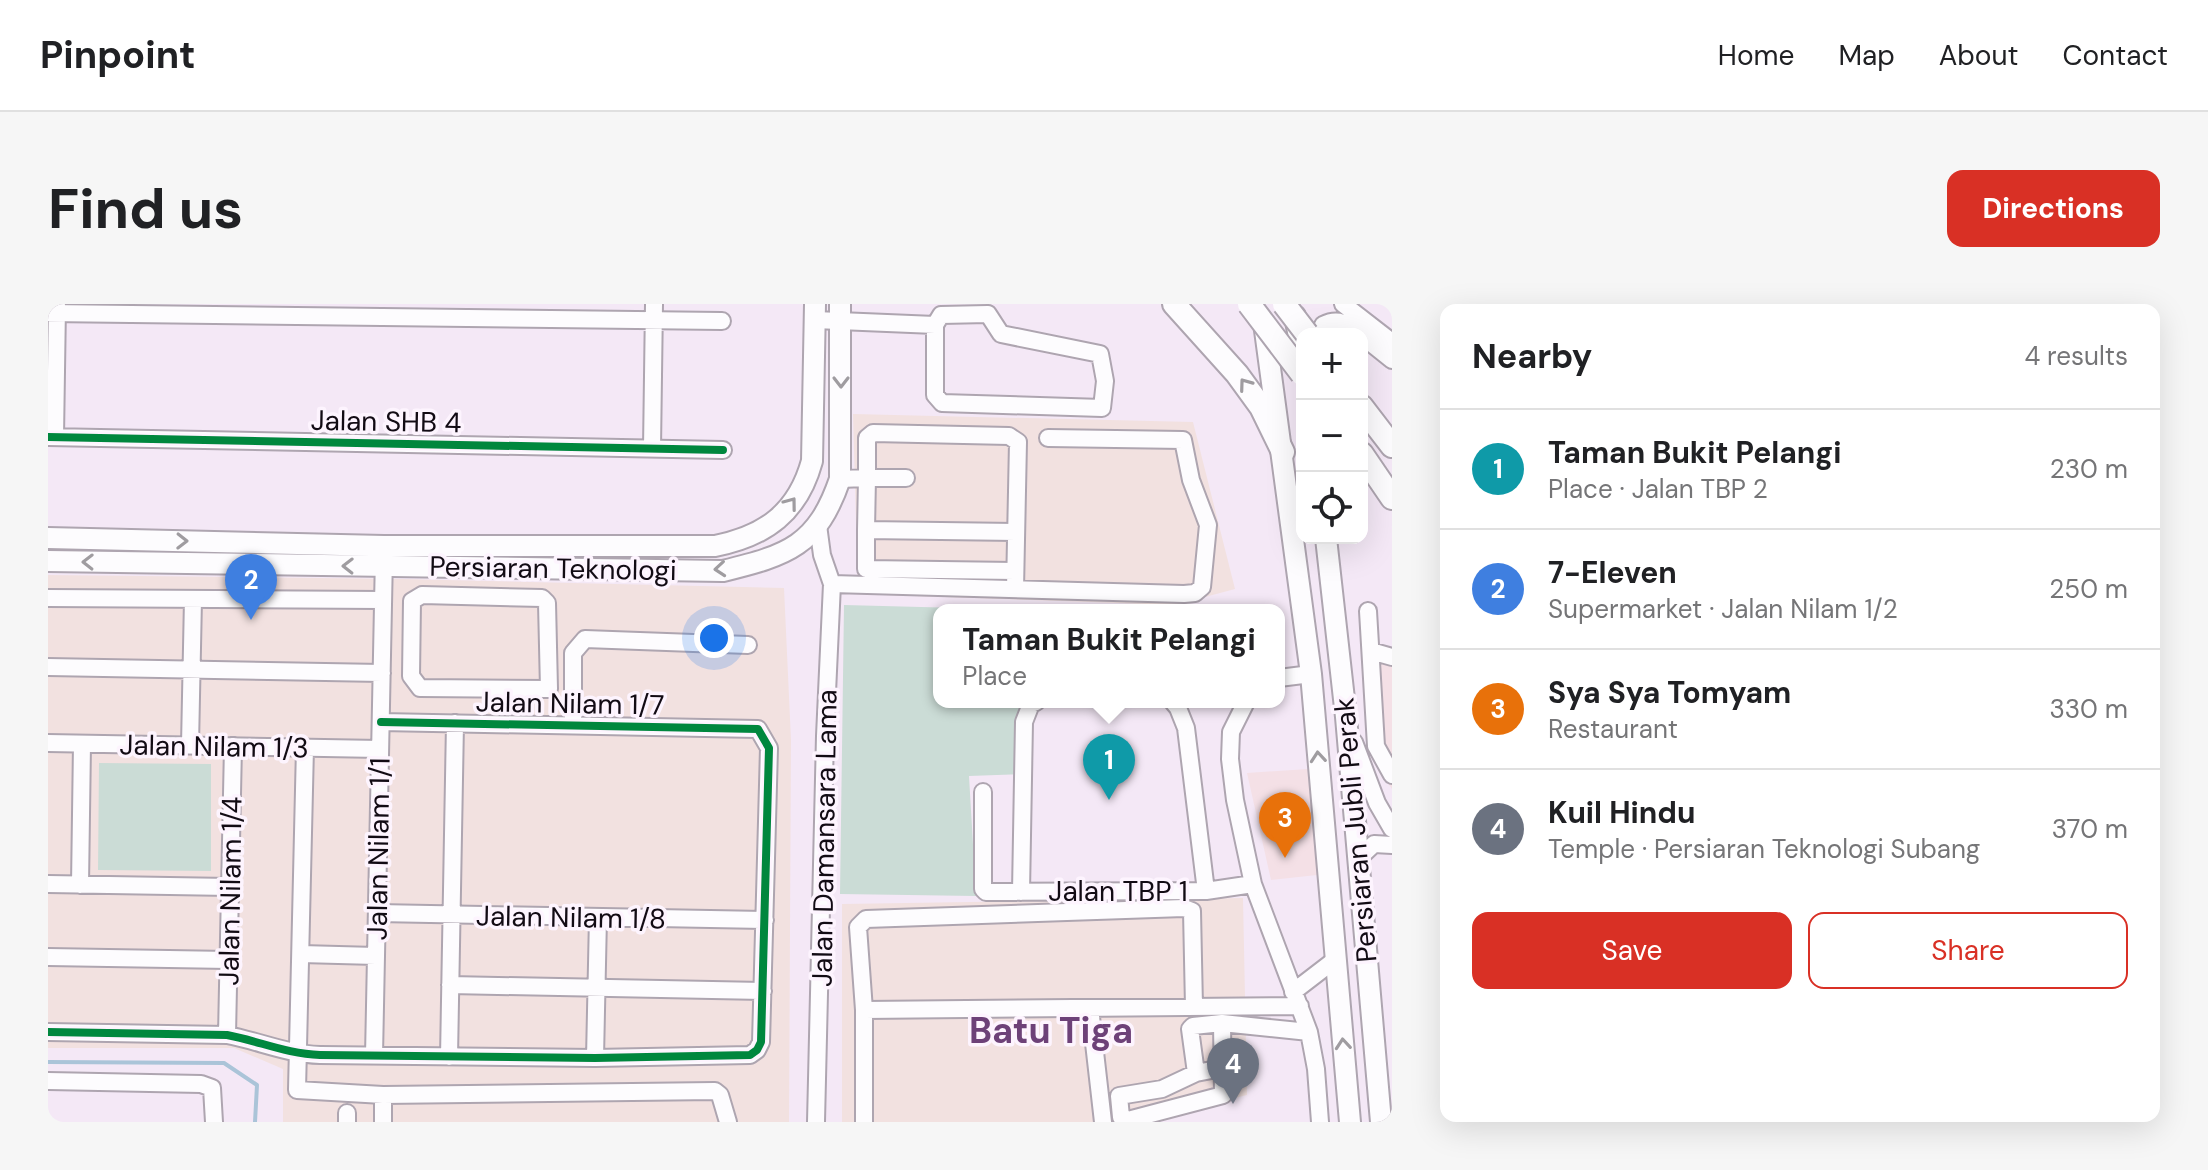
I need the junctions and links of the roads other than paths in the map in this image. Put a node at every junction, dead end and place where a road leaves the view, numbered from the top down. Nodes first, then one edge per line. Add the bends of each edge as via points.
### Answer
1 (654, 304) edge
2 (1174, 304) edge
3 (1249, 304) edge
4 (1262, 304) edge
5 (1284, 304) edge
6 (1293, 304) edge
7 (1343, 304) edge
8 (54, 310) edge
9 (815, 312) edge
10 (840, 312) edge
11 (654, 321) junction
12 (722, 321) dead end
13 (935, 325) junction
14 (1297, 328) edge
15 (1302, 328) edge
16 (1322, 328) edge
17 (1352, 328) edge
18 (1368, 341) edge
19 (1392, 342) edge
20 (1392, 360) edge
21 (1296, 366) edge
22 (1368, 415) edge
23 (51, 437) edge
24 (1048, 438) dead end
25 (1390, 444) edge
26 (652, 448) junction
27 (723, 450) dead end
28 (1283, 452) junction
29 (1368, 462) edge
30 (867, 478) junction
31 (906, 478) dead end
32 (840, 479) junction
33 (1392, 498) edge
34 (818, 525) junction
35 (866, 530) junction
36 (1016, 532) junction
37 (48, 538) edge
38 (1327, 544) edge
39 (1337, 544) edge
40 (800, 545) junction
41 (822, 555) junction
42 (384, 556) junction
43 (48, 561) edge
44 (1015, 571) junction
45 (866, 577) junction
46 (832, 584) junction
47 (1015, 589) junction
48 (48, 598) edge
49 (193, 599) junction
50 (383, 604) junction
51 (412, 610) junction
52 (1368, 611) dead end
53 (1334, 618) junction
54 (748, 645) dead end
55 (1371, 651) junction
56 (1392, 657) edge
57 (48, 667) edge
58 (191, 670) junction
59 (382, 673) junction
60 (1311, 674) junction
61 (1285, 677) edge
62 (1029, 708) edge
63 (1178, 708) edge
64 (1243, 708) edge
65 (1346, 717) junction
66 (381, 722) junction
67 (455, 723) junction
68 (573, 725) junction
69 (48, 743) edge
70 (82, 744) junction
71 (190, 745) junction
72 (233, 746) junction
73 (305, 747) junction
74 (380, 749) junction
75 (1392, 775) edge
76 (983, 792) dead end
77 (1385, 803) edge
78 (1392, 829) edge
79 (1392, 845) edge
80 (1358, 859) junction
81 (48, 884) edge
82 (1253, 884) junction
83 (80, 885) junction
84 (230, 887) junction
85 (1206, 891) junction
86 (1021, 892) junction
87 (377, 913) junction
88 (452, 914) junction
89 (598, 917) junction
90 (765, 920) junction
91 (301, 954) junction
92 (376, 956) junction
93 (48, 957) edge
94 (1336, 959) junction
95 (229, 960) junction
96 (450, 985) junction
97 (597, 988) junction
98 (763, 991) junction
99 (1297, 999) junction
100 (1194, 1007) junction
101 (1090, 1008) junction
102 (864, 1010) junction
103 (1222, 1023) junction
104 (48, 1032) edge
105 (1309, 1032) junction
106 (227, 1035) junction
107 (299, 1055) junction
108 (374, 1056) junction
109 (449, 1057) junction
110 (595, 1058) junction
111 (1222, 1068) junction
112 (1196, 1073) junction
113 (48, 1081) edge
114 (383, 1095) junction
115 (214, 1122) edge
116 (383, 1122) edge
117 (728, 1122) edge
118 (816, 1122) edge
119 (864, 1122) edge
120 (1103, 1122) edge
121 (1320, 1122) edge
122 (1350, 1122) edge
123 (1381, 1122) edge

1 - 11 street
28 -> 2 highway via 1237,374
3 - 21 highway, bridge
4 - 28 main road, Persiaran Jubli Perak
5 - 15 highway, bridge
6 - 14 main road
7 - 19 street
8 - 11 street
8 - 23 street
9 - 10 street
42 -> 9 main road, Persiaran Teknologi via 715,546 742,541 771,526 791,505 812,461
10 - 13 street
10 -> 32 main road, Persiaran Teknologi
11 - 12 street
11 - 26 street
13 - 13 street via 935,395 942,403 1104,405 1100,354 1001,334 988,314 941,315
16 - 17 street via 1333,320
18 - 20 street
22 - 25 highway
23 - 26 street, Jalan SHB 4
24 - 47 street via 1183,440 1208,525 1202,587 1184,594
26 - 27 street, Jalan SHB 4
28 - 60 main road, Persiaran Jubli Perak
29 - 33 highway
30 - 31 street
30 - 32 street
30 - 35 street
30 - 36 street via 867,438 873,433 1009,436 1018,442
32 - 34 main road, Persiaran Teknologi
34 - 40 main road, Persiaran Teknologi
34 - 41 street, Jalan Damansara Lama
35 - 36 street
35 - 45 street
36 - 44 street
37 -> 42 main road, Persiaran Teknologi
38 - 53 main road, Persiaran Jubli Perak
39 - 53 street
40 - 41 street
40 -> 42 main road, Persiaran Teknologi via 723,571
41 - 46 street, Jalan Damansara Lama
42 -> 43 main road, Persiaran Teknologi
42 - 50 street, Jalan Nilam 1/1
44 - 45 street
44 - 47 street
45 - 46 street
45 - 47 street
46 - 118 street, Jalan Damansara Lama
48 - 49 street
49 - 50 street
49 - 58 street
50 - 51 street
50 - 59 street, Jalan Nilam 1/1
51 - 51 street via 412,601 422,595 542,598 547,603 549,689 420,688 411,676
52 - 55 street
53 - 65 main road, Persiaran Jubli Perak
54 - 68 street via 585,639 573,653
55 - 56 street
55 - 75 street via 1376,746
57 - 58 street
58 - 59 street
58 - 71 street
59 - 66 street, Jalan Nilam 1/1
60 - 61 street
94 -> 60 main road, Persiaran Jubli Perak
62 - 86 street via 1024,722
63 - 85 street via 1186,728
64 - 82 street via 1231,732 1230,759
65 - 77 street
65 - 80 main road, Persiaran Jubli Perak
66 - 67 street, Jalan Nilam 1/7
66 - 74 street, Jalan Nilam 1/1
67 - 68 street, Jalan Nilam 1/7
67 - 88 street
68 - 90 street, Jalan Nilam 1/7 via 758,729 769,748
69 - 70 street, Jalan Nilam 1/3
70 - 71 street, Jalan Nilam 1/3
70 - 83 street
71 - 72 street, Jalan Nilam 1/3
72 - 73 street, Jalan Nilam 1/3
72 - 84 street, Jalan Nilam 1/4
73 - 74 street, Jalan Nilam 1/3
73 - 91 street
74 - 87 street, Jalan Nilam 1/1
76 - 86 street, Jalan TBP 1 via 983,889
77 - 78 street
79 - 80 street via 1368,846
80 - 123 main road, Persiaran Jubli Perak
81 - 83 street
82 - 85 street, Jalan TBP 1
82 - 99 street
83 - 84 street
84 - 95 street, Jalan Nilam 1/4
85 - 86 street, Jalan TBP 1
87 - 88 street, Jalan Nilam 1/8
87 - 92 street, Jalan Nilam 1/1
88 - 89 street, Jalan Nilam 1/8
88 - 96 street
89 - 90 street, Jalan Nilam 1/8
89 - 97 street
90 - 98 street
91 - 92 street
91 - 107 street
92 - 108 street, Jalan Nilam 1/1
93 - 95 street
94 - 99 street
122 -> 94 main road, Persiaran Jubli Perak
95 - 106 street, Jalan Nilam 1/4
96 - 97 street
96 - 109 street
97 - 98 street
97 - 110 street
98 - 110 street via 761,1042 750,1055
99 - 100 street
99 - 105 street
100 - 101 street
100 - 102 street via 1192,911 1184,908 866,919 858,927
101 - 102 street
101 - 120 street
102 - 119 street
103 - 105 street
103 - 111 street
103 - 112 street via 1190,1029
104 - 106 street
105 - 121 street
106 - 107 street
107 - 108 street
107 - 114 street via 297,1090
108 - 109 street
109 - 110 street
111 - 112 street
111 - 112 street via 1223,1095 1128,1120 1121,1117 1119,1096 1162,1089
113 - 115 street via 201,1084 212,1088
114 - 116 street
114 - 117 street via 715,1091

